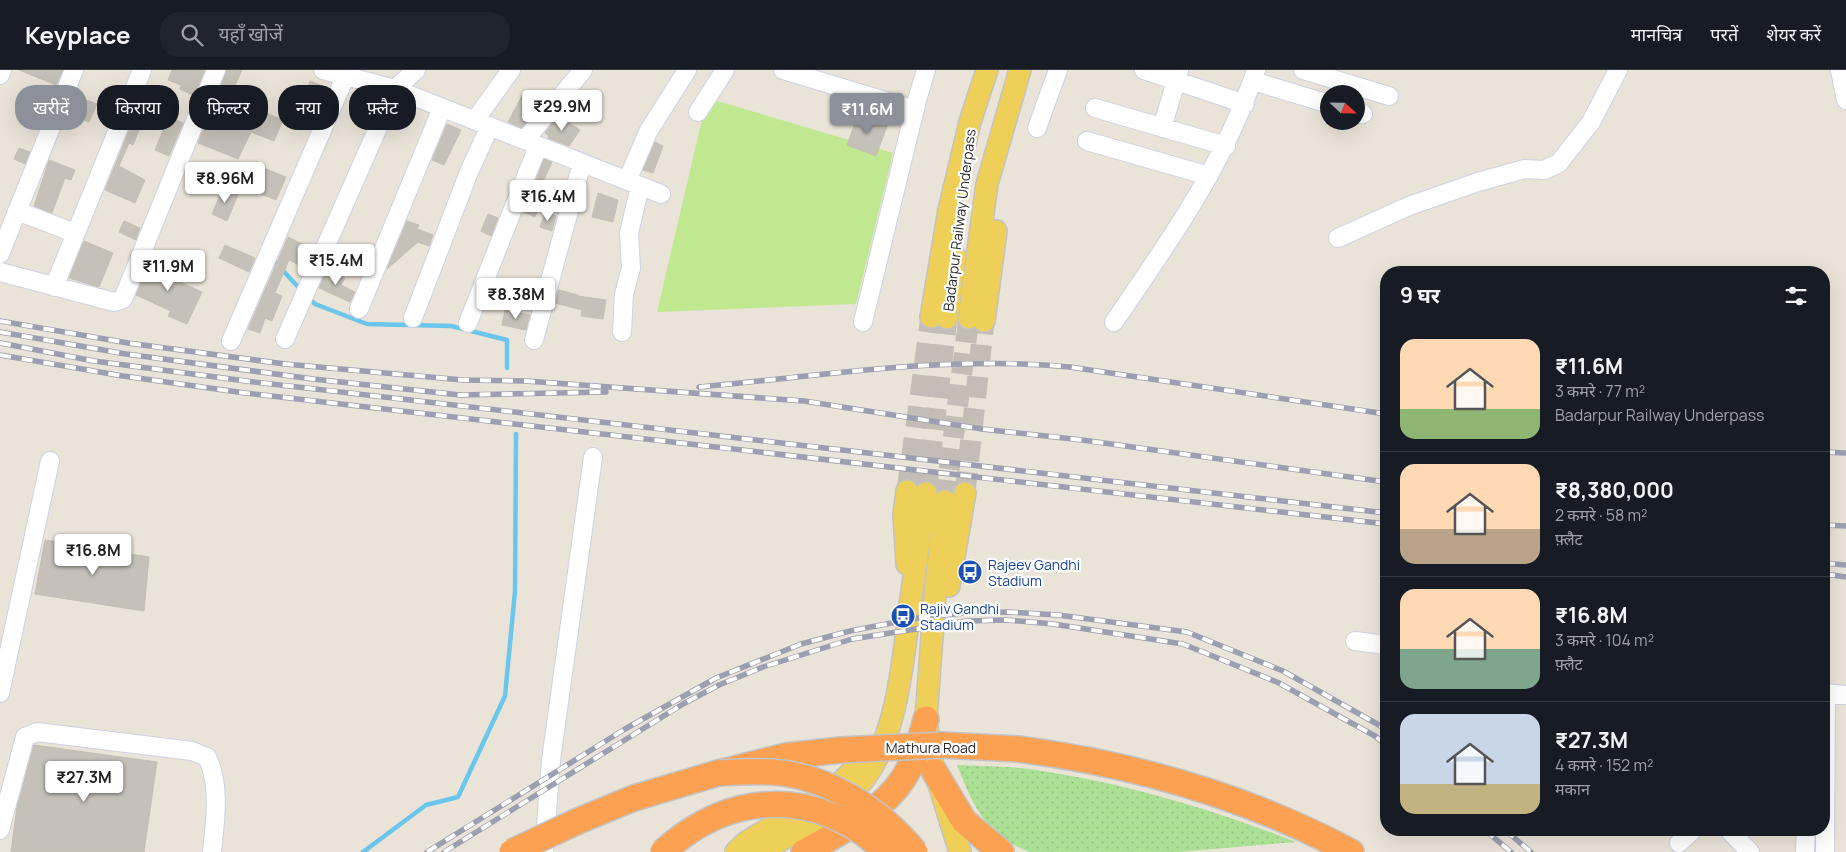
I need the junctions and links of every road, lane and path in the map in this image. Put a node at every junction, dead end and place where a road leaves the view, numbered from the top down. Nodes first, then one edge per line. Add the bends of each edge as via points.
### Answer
1 (2, 70) edge
2 (74, 70) edge
3 (142, 70) edge
4 (216, 70) edge
5 (322, 70) edge
6 (416, 70) edge
7 (511, 70) edge
8 (583, 70) edge
9 (687, 70) edge
10 (725, 70) edge
11 (783, 70) edge
12 (926, 70) edge
13 (987, 70) edge
14 (1058, 70) edge
15 (1144, 70) edge
16 (1303, 70) edge
17 (1618, 70) edge
18 (1840, 70) edge
19 (1019, 71) edge
20 (0, 75) edge
21 (1178, 75) edge
22 (1254, 75) edge
23 (350, 76) edge
24 (381, 85) edge
25 (399, 85) edge
26 (1389, 96) dead end
27 (416, 97) edge
28 (1846, 100) edge
29 (1320, 101) edge
30 (1245, 104) junction
31 (442, 108) junction
32 (1096, 108) dead end
33 (915, 110) junction
34 (698, 112) dead end
35 (482, 123) junction
36 (1038, 128) dead end
37 (1162, 128) junction
38 (377, 130) edge
39 (1087, 141) dead end
40 (532, 143) junction
41 (1226, 146) junction
42 (582, 163) junction
43 (1209, 176) junction
44 (634, 184) junction
45 (661, 194) dead end
46 (17, 212) junction
47 (75, 233) junction
48 (1338, 238) dead end
49 (0, 254) edge
50 (0, 272) edge
51 (54, 287) junction
52 (359, 309) dead end
53 (413, 318) dead end
54 (939, 318) tunnel mouth
55 (977, 319) tunnel mouth
56 (864, 322) dead end
57 (1114, 322) dead end
58 (468, 323) dead end
59 (622, 332) dead end
60 (285, 339) dead end
61 (534, 340) dead end
62 (231, 341) dead end
63 (593, 457) dead end
64 (50, 461) dead end
65 (917, 492) tunnel mouth
66 (966, 493) tunnel mouth
67 (945, 501) tunnel mouth
68 (934, 610) junction
69 (1355, 641) dead end
70 (1380, 644) edge
71 (931, 653) junction
72 (902, 660) junction
73 (0, 693) edge
74 (1830, 693) edge
75 (1846, 695) edge
76 (926, 719) junction
77 (934, 771) junction
78 (718, 773) junction
79 (0, 830) edge
80 (1686, 836) edge
81 (1735, 836) edge
82 (1806, 836) edge
83 (1825, 836) edge
84 (1678, 843) dead end
85 (212, 852) edge
86 (512, 852) edge
87 (544, 852) edge
88 (664, 852) edge
89 (736, 852) edge
90 (759, 852) edge
91 (804, 852) edge
92 (886, 852) edge
93 (915, 852) edge
94 (960, 852) edge
95 (1001, 852) edge
96 (1351, 852) edge
97 (1750, 852) edge
98 (1805, 852) edge
99 (1825, 852) edge

1 - 20 street
2 - 46 street
3 - 47 street
4 - 51 street via 123,299 114,302
5 - 23 street
6 - 25 street
7 - 35 street
8 - 40 street
9 - 44 street via 648,132
10 - 34 street
11 - 33 street
12 - 33 street
13 - 54 main road, Badarpur Railway Underpass via 970,122
14 - 36 street
15 - 21 street
16 - 26 street
17 - 48 street via 1591,122 1559,163 1544,170 1525,169 1478,182 1409,206
18 - 28 street
19 - 55 main road, Badarpur Railway Underpass via 987,184
21 - 30 street
21 - 37 street
22 - 29 street
22 - 30 street
23 - 24 street
23 - 62 street
27 - 31 street
30 - 41 street
31 - 35 street
31 - 52 street
32 - 37 street
33 - 56 street
35 - 40 street
35 - 53 street via 469,172
37 - 41 street
38 - 60 street
39 - 43 street
40 - 42 street
40 - 58 street
41 - 43 street
42 - 44 street
42 - 61 street
43 - 57 street
44 - 45 street
44 - 59 street via 631,268 624,294
46 - 47 street
46 - 49 street
47 - 51 street
50 - 51 street
63 - 87 street via 552,760
64 - 73 street
65 - 72 main road via 910,604
66 - 68 main road via 948,594
67 - 68 main road
68 - 71 main road
69 - 70 street
71 - 72 main road
71 - 76 main road
72 - 89 main road via 871,740 855,768 830,791
72 - 90 main road via 895,700 878,755 859,785 823,816
74 - 75 street
76 - 77 main road
76 - 91 highway via 914,757 898,786 866,814
77 - 94 main road
77 - 95 highway via 964,821
78 - 86 highway, Mathura Road, bridge via 634,798
78 - 93 highway, bridge via 794,775 835,789 884,819
78 - 96 highway, Mathura Road, bridge via 786,756 897,746 999,748 1056,754 1142,772 1231,799
79 - 85 street via 25,737 37,732 192,750 207,757 215,780
80 - 84 street
81 - 97 street
82 - 98 street
83 - 99 street
88 - 92 highway, bridge via 698,825 716,816 756,804 792,804 826,813 860,830

